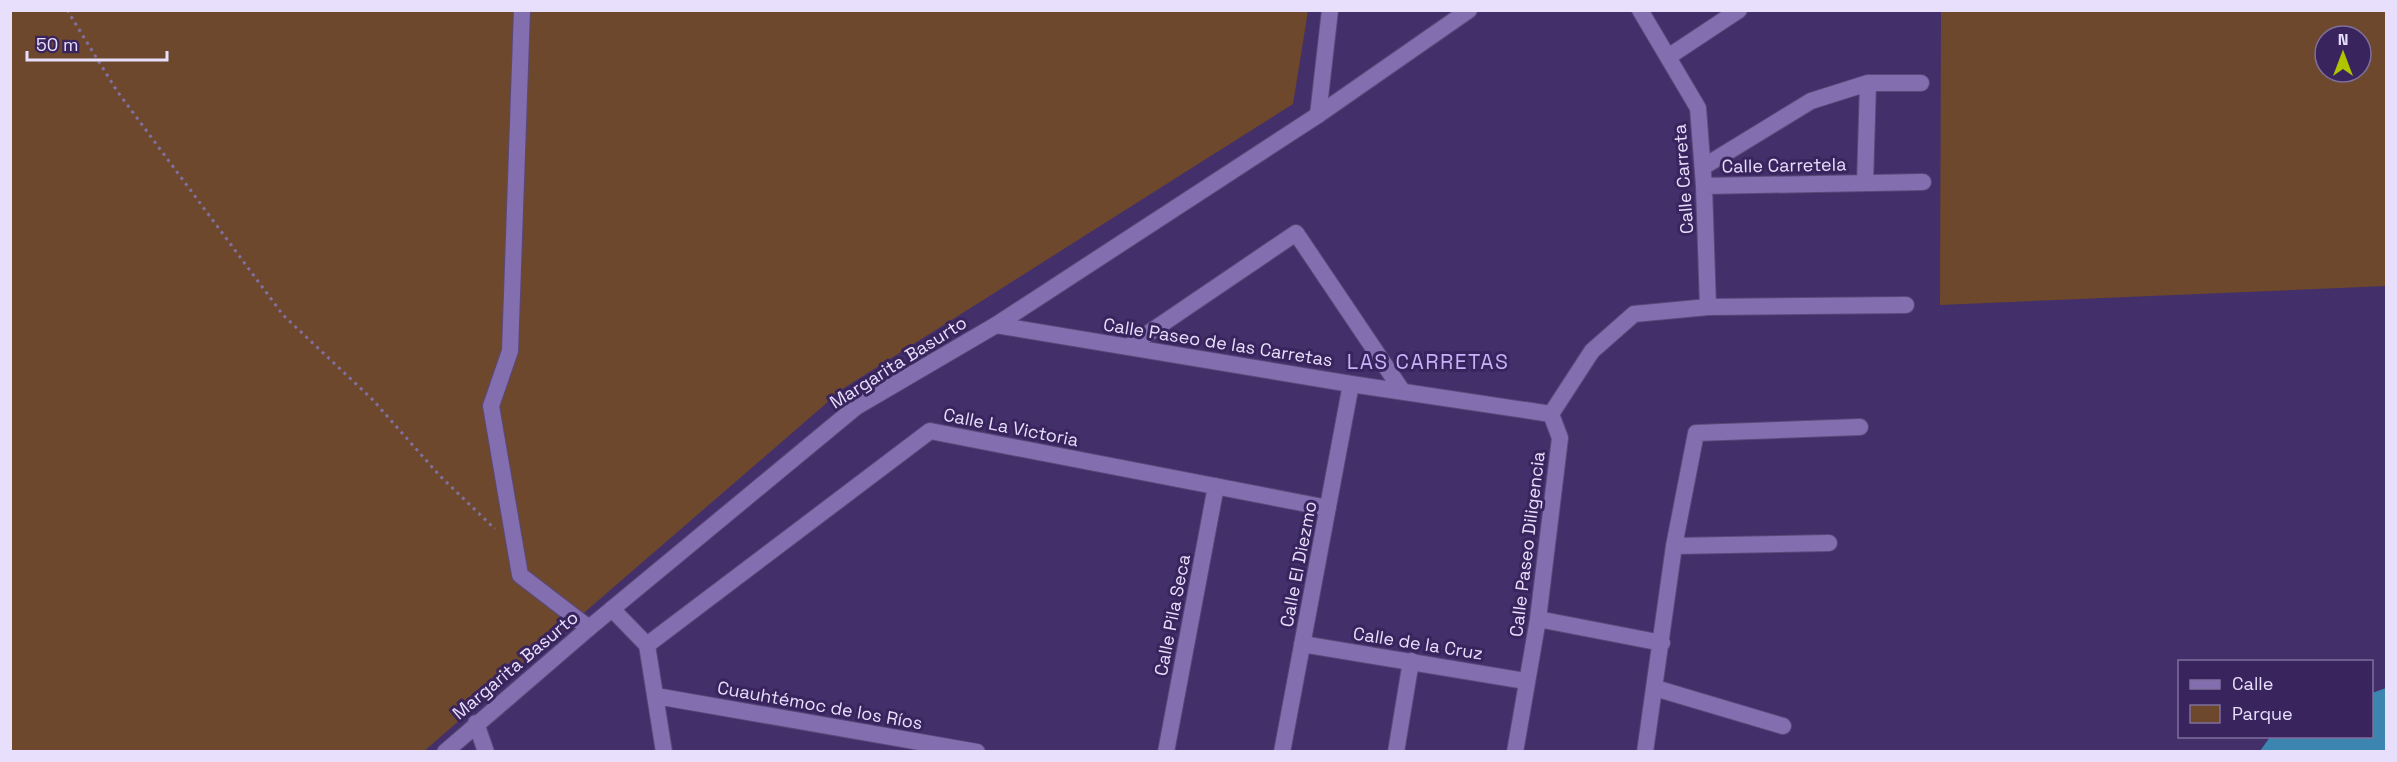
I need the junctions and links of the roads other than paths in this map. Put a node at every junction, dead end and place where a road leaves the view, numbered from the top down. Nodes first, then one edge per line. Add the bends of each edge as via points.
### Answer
1 (522, 10) edge
2 (1330, 10) edge
3 (1469, 10) edge
4 (1640, 10) edge
5 (1739, 10) edge
6 (1668, 57) junction
7 (1868, 82) junction
8 (1922, 82) dead end
9 (1318, 115) junction
10 (1703, 167) junction
11 (1923, 182) dead end
12 (1865, 183) junction
13 (1704, 186) junction
14 (1906, 304) dead end
15 (1708, 307) junction
16 (996, 325) junction
17 (1128, 347) junction
18 (1351, 384) junction
19 (1403, 392) junction
20 (1551, 414) junction
21 (1860, 427) dead end
22 (1216, 486) junction
23 (1328, 508) junction
24 (1829, 543) dead end
25 (1674, 546) junction
26 (612, 609) junction
27 (1538, 619) junction
28 (589, 628) junction
29 (1662, 643) junction
30 (1302, 644) junction
31 (647, 645) junction
32 (1411, 661) junction
33 (1526, 681) junction
34 (1655, 688) junction
35 (656, 696) junction
36 (476, 723) junction
37 (1783, 726) dead end
38 (445, 752) edge
39 (486, 752) edge
40 (664, 752) edge
41 (977, 752) edge
42 (1166, 752) edge
43 (1282, 752) edge
44 (1396, 752) edge
45 (1515, 752) edge
46 (1646, 752) edge

1 - 28 street via 510,351 491,405 520,575
2 - 9 street
3 - 9 street, Margarita Basurto
4 - 6 street, Calle Carreta
5 - 6 street
6 - 10 street, Calle Carreta via 1698,108
7 - 8 street
7 - 10 street via 1811,101
7 - 12 street
9 - 16 street, Margarita Basurto
10 - 13 street, Calle Carreta
11 - 12 street, Calle Carretela
12 - 13 street, Calle Carretela
13 - 15 street, Calle Carreta
14 - 15 street
15 - 20 street via 1634,314 1592,351
16 - 17 street, Calle Paseo de las Carretas
16 - 26 street, Margarita Basurto via 856,407
17 - 18 street, Calle Paseo de las Carretas
17 - 19 street via 1296,233
18 - 19 street, Calle Paseo de las Carretas
18 - 23 street, Calle El Diezmo
19 - 20 street, Calle Paseo de las Carretas
20 - 27 street, Calle Paseo Diligencia via 1560,438
21 - 25 street via 1696,433
22 - 23 street, Calle La Victoria
22 - 31 street, Calle La Victoria via 930,431
22 - 42 street, Calle Pila Seca
23 - 30 street, Calle El Diezmo
24 - 25 street
25 - 29 street
26 - 28 street, Margarita Basurto
26 - 31 street
27 - 29 street
27 - 33 street, Calle Paseo Diligencia
28 - 36 street, Margarita Basurto
29 - 34 street
30 - 32 street, Calle de la Cruz
30 - 43 street, Calle El Diezmo
31 - 35 street
32 - 33 street, Calle de la Cruz
32 - 44 street
33 - 45 street, Calle Paseo Diligencia
34 - 37 street
34 - 46 street
35 - 40 street
35 - 41 street, Cuauhtémoc de los Ríos
36 - 38 street, Margarita Basurto
36 - 39 street

